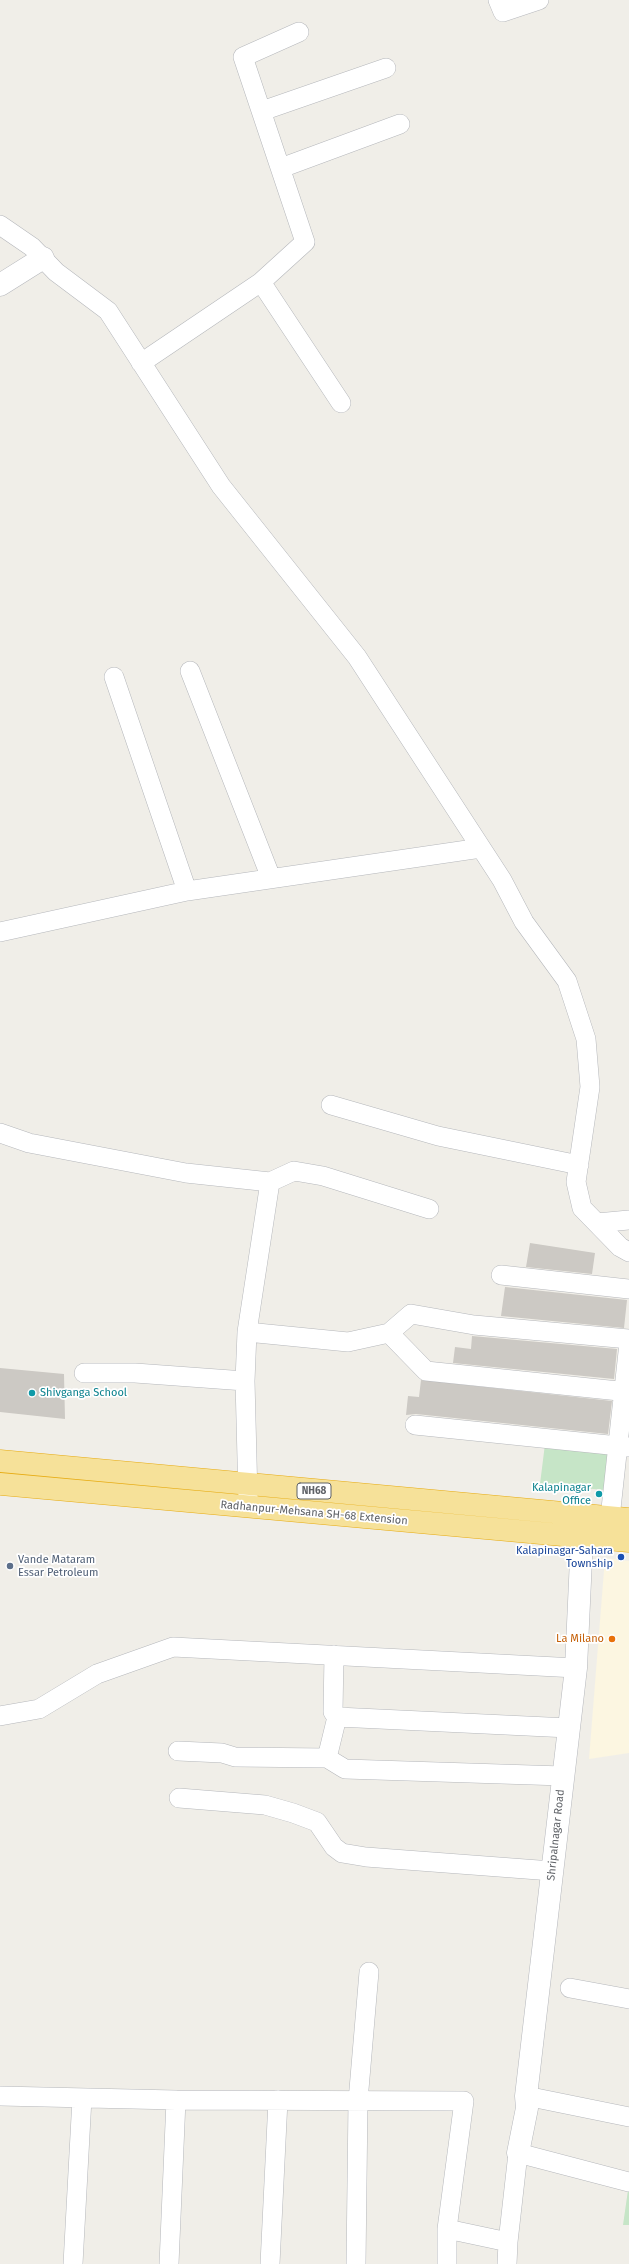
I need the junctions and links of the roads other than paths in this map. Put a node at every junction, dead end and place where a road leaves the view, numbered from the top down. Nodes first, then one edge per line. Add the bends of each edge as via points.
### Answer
1 (498, 0) edge
2 (538, 0) edge
3 (299, 32) dead end
4 (386, 68) dead end
5 (262, 111) junction
6 (400, 124) dead end
7 (280, 168) junction
8 (0, 225) edge
9 (43, 258) junction
10 (261, 282) junction
11 (0, 285) edge
12 (141, 363) junction
13 (341, 403) dead end
14 (190, 671) dead end
15 (114, 677) dead end
16 (481, 848) junction
17 (271, 878) junction
18 (186, 891) junction
19 (0, 932) edge
20 (331, 1105) dead end
21 (0, 1133) edge
22 (579, 1165) junction
23 (270, 1182) junction
24 (429, 1209) dead end
25 (629, 1220) edge
26 (597, 1223) junction
27 (629, 1252) edge
28 (501, 1275) dead end
29 (629, 1289) edge
30 (248, 1332) junction
31 (389, 1333) junction
32 (629, 1339) edge
33 (629, 1344) edge
34 (84, 1374) dead end
35 (245, 1381) junction
36 (626, 1391) edge
37 (415, 1425) dead end
38 (623, 1446) edge
39 (0, 1460) edge
40 (0, 1484) edge
41 (248, 1485) junction
42 (248, 1507) junction
43 (585, 1516) junction
44 (619, 1518) edge
45 (582, 1537) junction
46 (629, 1541) edge
47 (334, 1655) junction
48 (576, 1668) junction
49 (0, 1716) edge
50 (337, 1717) junction
51 (569, 1728) junction
52 (178, 1751) dead end
53 (326, 1758) junction
54 (563, 1776) junction
55 (179, 1798) dead end
56 (552, 1871) junction
57 (369, 1972) dead end
58 (570, 1988) dead end
59 (629, 1999) edge
60 (0, 2096) edge
61 (526, 2096) junction
62 (82, 2098) junction
63 (176, 2100) junction
64 (278, 2100) junction
65 (358, 2101) junction
66 (629, 2117) edge
67 (518, 2153) junction
68 (629, 2182) edge
69 (447, 2229) junction
70 (508, 2242) junction
71 (73, 2264) edge
72 (169, 2264) edge
73 (270, 2264) edge
74 (356, 2264) edge
75 (447, 2264) edge
76 (507, 2264) edge

1 - 2 street via 503,12
3 - 5 street via 243,57
4 - 5 street
5 - 7 street
6 - 7 street
7 - 10 street via 305,242
8 - 9 street via 32,247
9 - 11 street
9 - 12 street via 56,272 108,311
10 - 12 street
10 - 13 street
12 - 16 street via 221,486 357,657
14 - 17 street
15 - 18 street
16 - 17 street
16 - 22 street via 502,880 524,922 566,981 586,1039 590,1087
17 - 18 street
18 - 19 street
20 - 22 street via 438,1136
21 - 23 street via 29,1144 186,1172
22 - 26 street via 576,1182 582,1208
23 - 24 street via 294,1171 323,1176
23 - 30 street
25 - 26 street
26 - 27 street via 620,1247
28 - 29 street
30 - 31 street via 348,1342
30 - 35 street
31 - 32 street via 411,1314 474,1325
31 - 36 street via 426,1372
33 - 36 street
34 - 35 street via 134,1373
35 - 41 street
36 - 38 street
37 - 38 street
38 - 44 street
39 - 41 highway, NH68
40 - 42 highway, Radhanpur-Mehsana SH-68 Extension / NH68
41 - 42 street
41 - 43 highway, NH68
42 - 45 highway, Radhanpur-Mehsana SH-68 Extension / NH68
43 - 44 highway, NH68
43 - 45 street, Shripalnagar Road
45 - 46 highway, Radhanpur-Mehsana SH-68 Extension / NH68
45 - 48 street, Shripalnagar Road
47 - 48 street
47 - 49 street via 173,1647 97,1674 39,1709
47 - 50 street via 333,1712
48 - 51 street, Shripalnagar Road
50 - 51 street
50 - 53 street
51 - 54 street, Shripalnagar Road
52 - 53 street via 222,1753 235,1757
53 - 54 street via 345,1769
54 - 56 street, Shripalnagar Road
55 - 56 street via 265,1805 293,1813 317,1822 334,1847 342,1853 366,1858
56 - 61 street, Shripalnagar Road
57 - 65 street
58 - 59 street
60 - 62 street
61 - 66 street
61 - 67 street, Shripalnagar Road via 527,2108
62 - 63 street
62 - 71 street
63 - 64 street
63 - 72 street
64 - 65 street
64 - 73 street
65 - 69 street via 464,2101
65 - 74 street
67 - 68 street
67 - 70 street
69 - 70 street
69 - 75 street
70 - 76 street

